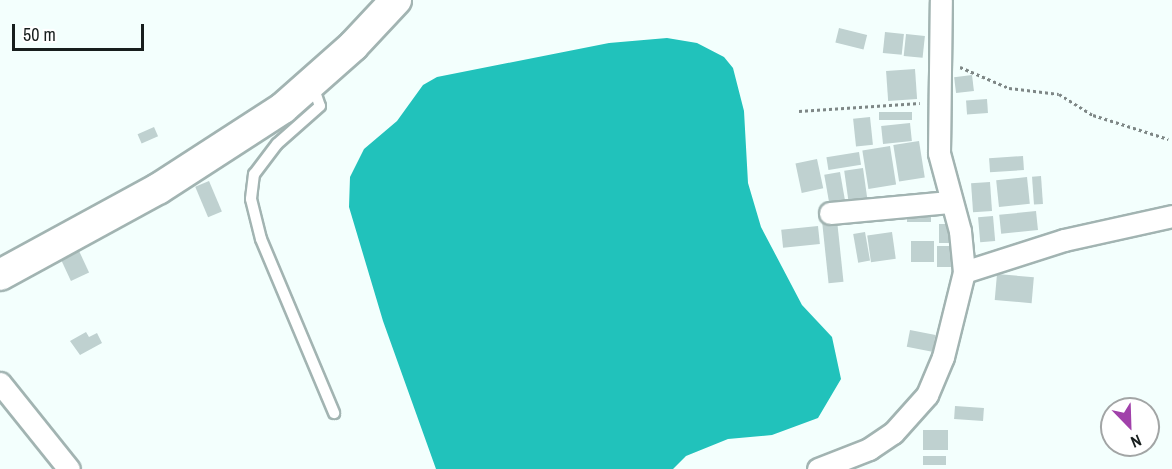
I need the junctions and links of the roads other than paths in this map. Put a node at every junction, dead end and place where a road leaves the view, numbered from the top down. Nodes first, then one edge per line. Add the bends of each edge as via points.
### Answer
1 (396, 0) edge
2 (941, 0) edge
3 (312, 83) junction
4 (949, 202) junction
5 (830, 213) dead end
6 (1172, 216) edge
7 (964, 272) junction
8 (0, 275) edge
9 (0, 382) edge
10 (334, 413) dead end
11 (69, 469) edge
12 (818, 469) edge

1 - 3 street
2 - 4 street via 939,153
3 - 8 street via 254,128 158,189
3 - 10 lane via 320,106 277,144 254,174 251,199 261,239
4 - 5 street
4 - 7 street via 960,231
6 - 7 street via 1064,240
7 - 12 street via 940,368 927,395 893,433 869,449
9 - 11 street

